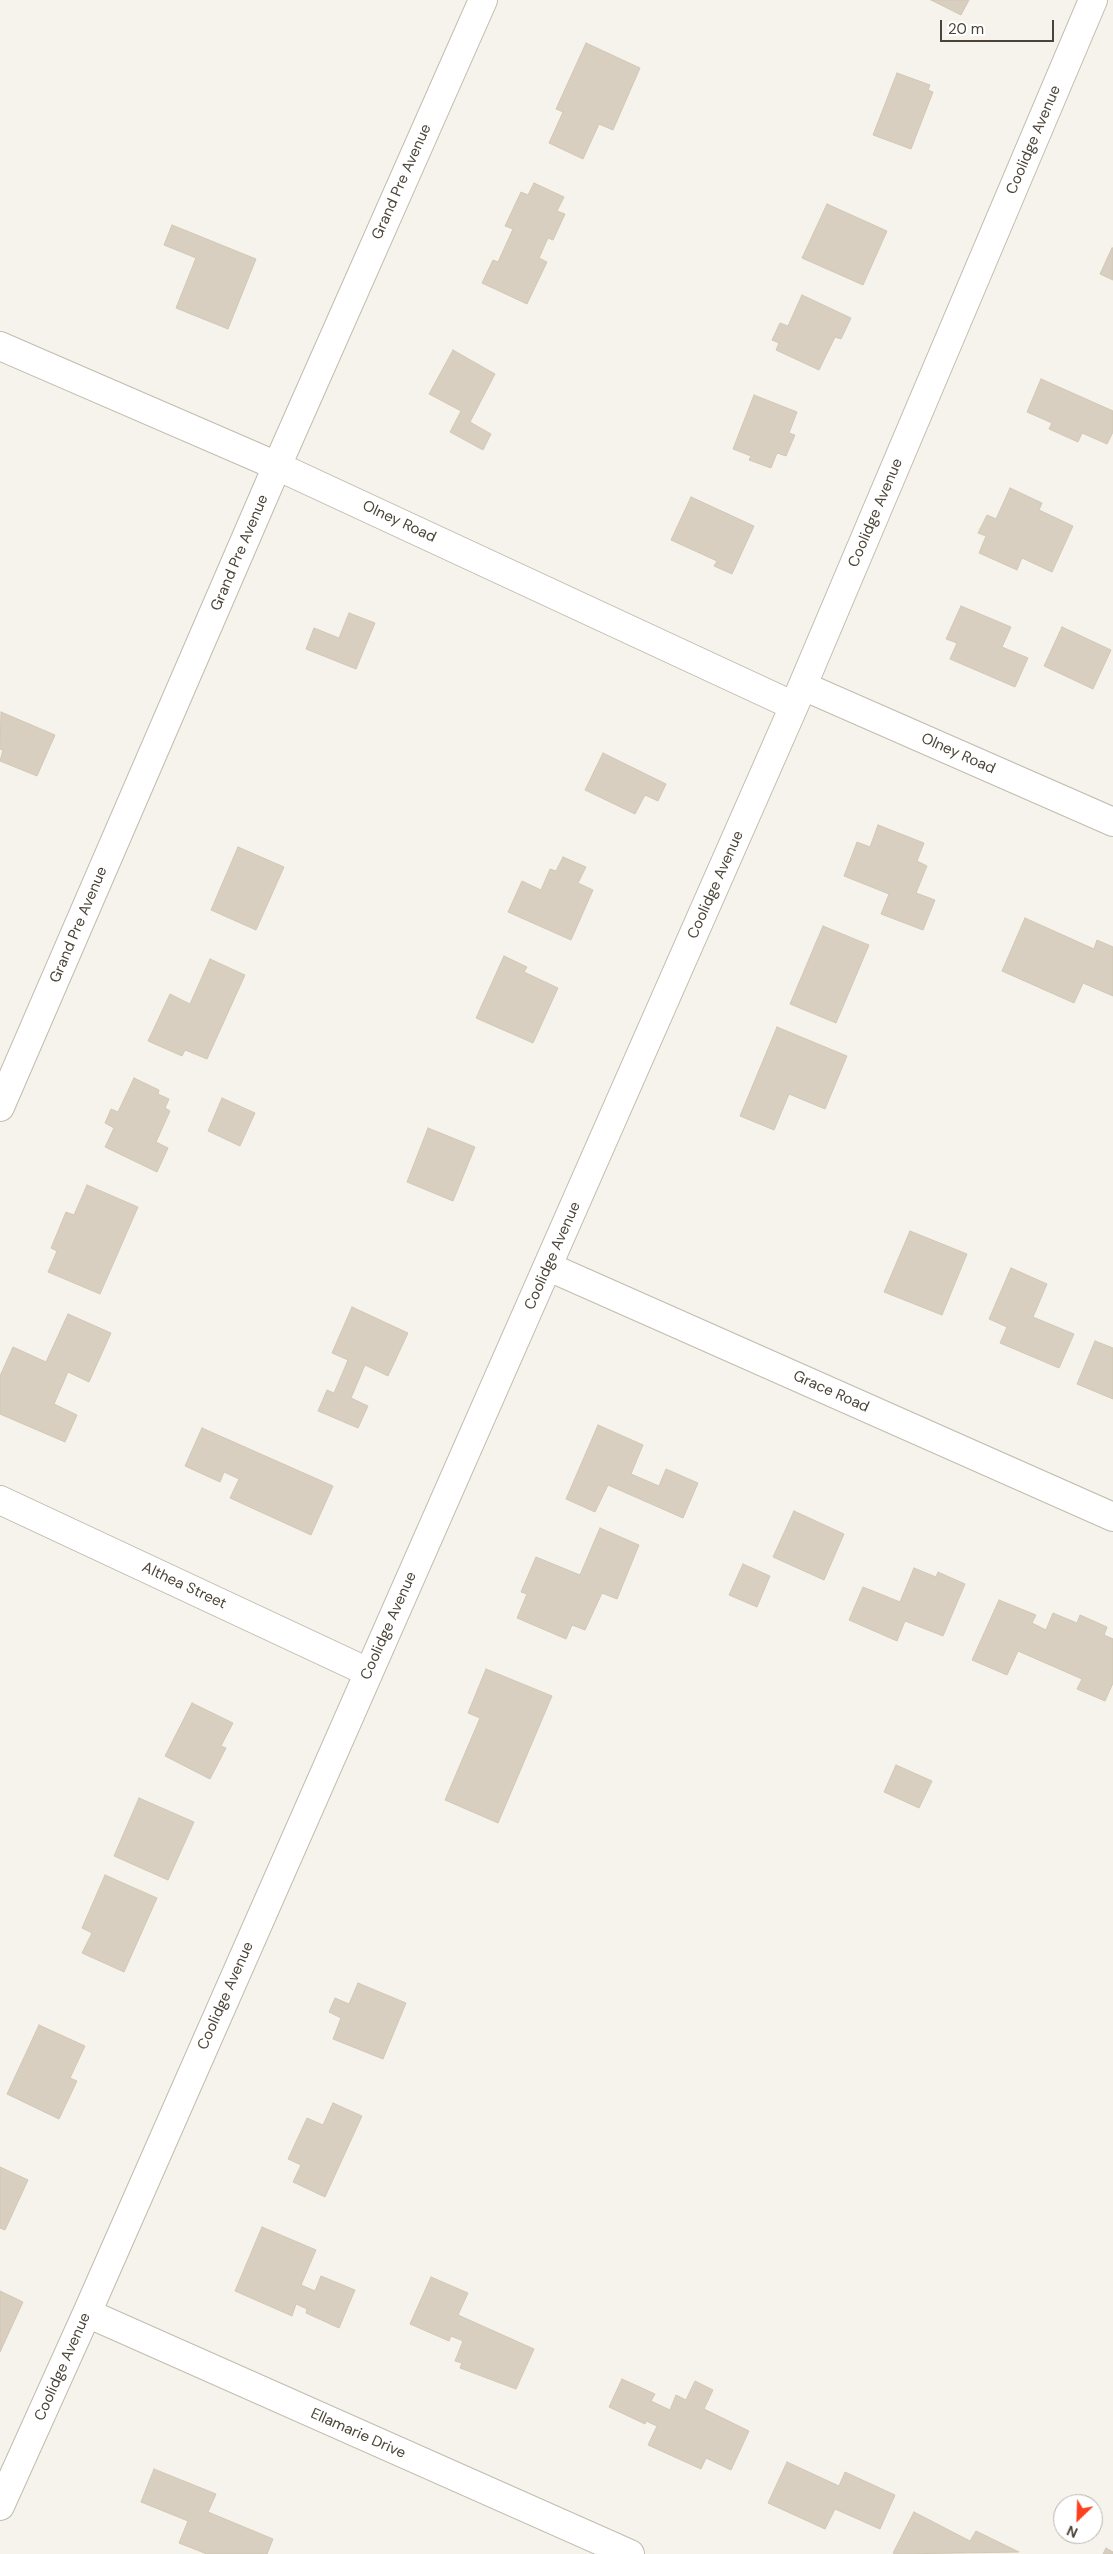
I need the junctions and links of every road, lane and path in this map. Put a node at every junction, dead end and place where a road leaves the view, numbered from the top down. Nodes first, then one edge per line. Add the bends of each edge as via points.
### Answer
1 (483, 0) edge
2 (1093, 0) edge
3 (0, 346) edge
4 (277, 466) junction
5 (798, 696) junction
6 (1113, 822) edge
7 (0, 1108) edge
8 (549, 1267) junction
9 (0, 1500) edge
10 (1113, 1517) edge
11 (368, 1672) junction
12 (87, 2313) junction
13 (0, 2506) edge
14 (630, 2554) edge

1 - 4 street, Grand Pre Avenue
2 - 5 street, Coolidge Avenue
3 - 4 street, Olney Road
4 - 5 street, Olney Road
4 - 7 street, Grand Pre Avenue
5 - 6 street, Olney Road
5 - 8 street, Coolidge Avenue
8 - 10 street, Grace Road
8 - 11 street, Coolidge Avenue
9 - 11 street, Althea Street
11 - 12 street, Coolidge Avenue
12 - 13 street, Coolidge Avenue
12 - 14 street, Ellamarie Drive

